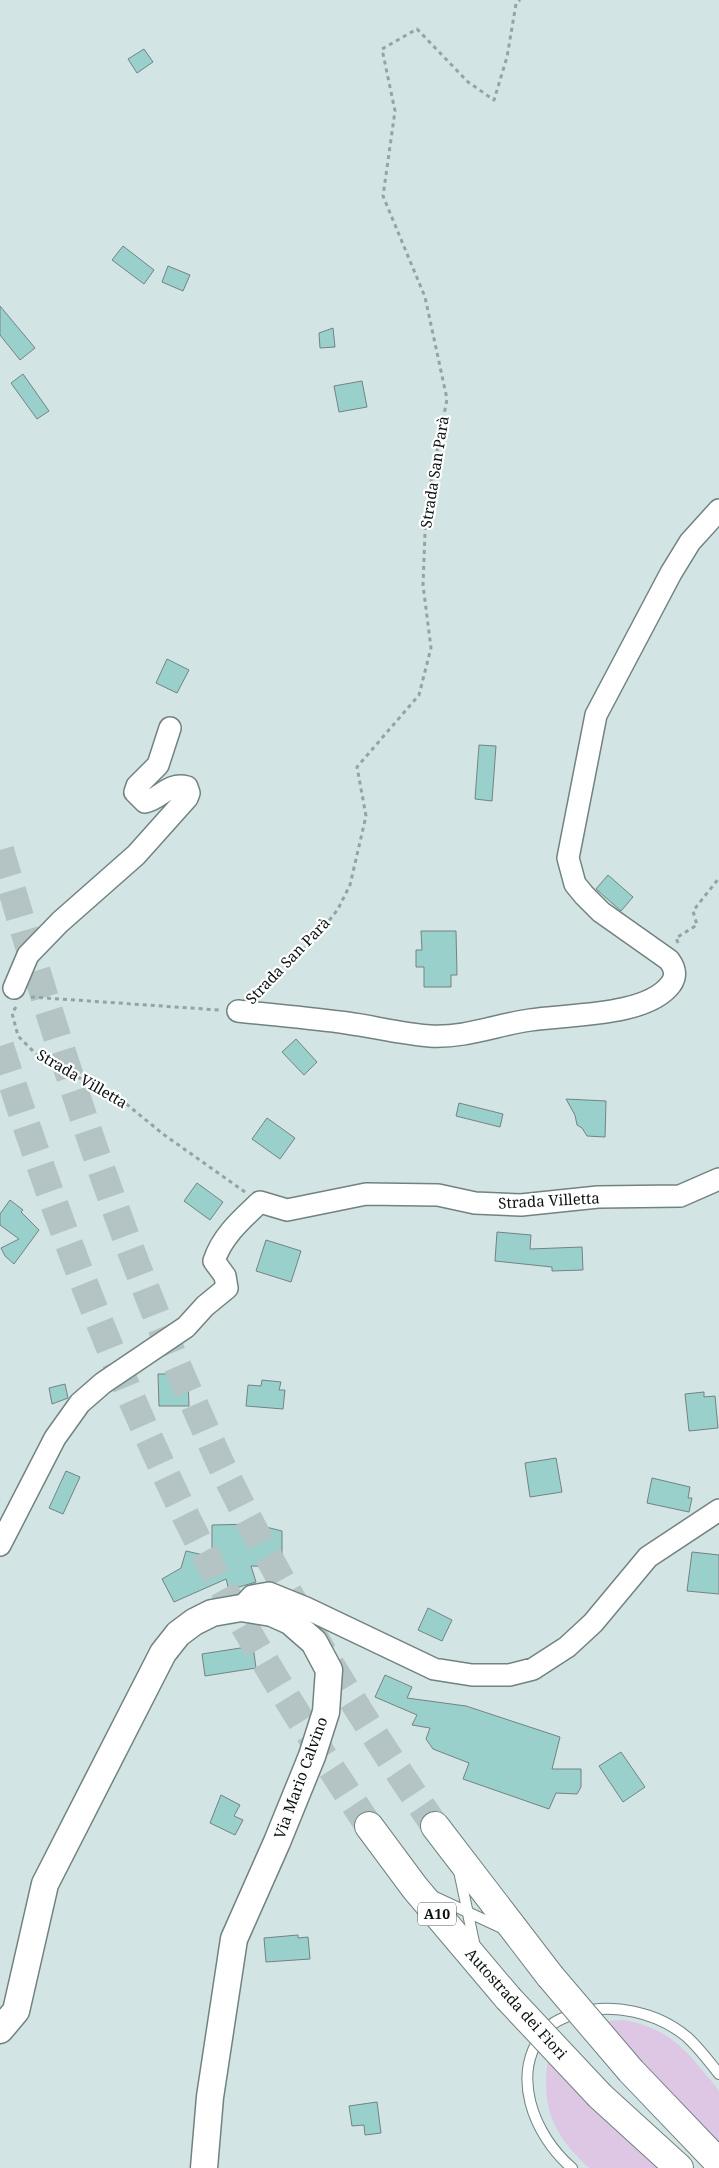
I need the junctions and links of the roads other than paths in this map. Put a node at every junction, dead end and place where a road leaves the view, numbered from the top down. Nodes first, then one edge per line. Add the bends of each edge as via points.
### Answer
1 (719, 510) edge
2 (170, 728) dead end
3 (12, 991) edge
4 (238, 1011) road end
5 (719, 1179) edge
6 (719, 1510) edge
7 (0, 1545) edge
8 (241, 1608) junction
9 (369, 1826) tunnel mouth
10 (435, 1826) tunnel mouth
11 (456, 1854) junction
12 (415, 1888) junction
13 (467, 1912) junction
14 (516, 1934) junction
15 (479, 1965) junction
16 (0, 2030) edge
17 (719, 2074) edge
18 (719, 2163) edge
19 (204, 2168) edge
20 (572, 2168) edge
21 (678, 2168) edge

1 - 4 street, Strada San Parà via 690,542 671,573 596,714 568,858 575,884 584,895 601,912 669,960 674,967 672,982 654,998 638,1004 586,1016 531,1019 458,1036 428,1036
2 - 3 street via 158,765 135,792 145,802 169,787 182,786 189,793 188,798 136,855 28,955
5 - 7 street, Strada Villetta via 680,1196 590,1198 521,1205 475,1203 438,1195 366,1194 287,1210 260,1202 227,1236 217,1252 214,1261 225,1276 227,1288 186,1328 103,1383 80,1403 55,1438
6 - 8 street via 648,1557 593,1623 567,1647 533,1668 509,1675 434,1670 269,1593 252,1596
8 - 16 street, Via Mario Calvino via 212,1613 194,1622 178,1634 163,1653 46,1884 16,2011
8 - 19 street, Via Mario Calvino via 272,1613 290,1621 314,1642 329,1670 329,1689 326,1712 312,1756 234,1939 210,2098
9 - 12 highway, Autostrada dei Fiori / A10
10 - 11 highway
11 - 13 lane
11 - 14 highway
12 - 13 lane
12 - 15 highway, Autostrada dei Fiori / A10
13 - 14 lane
13 - 15 lane
14 - 18 highway, bridge via 631,2071
15 - 21 highway, Autostrada dei Fiori / A10, bridge via 600,2096
17 - 20 lane via 686,2036 646,2015 607,2008 586,2010 562,2018 546,2029 532,2049 529,2098 533,2116 541,2130

